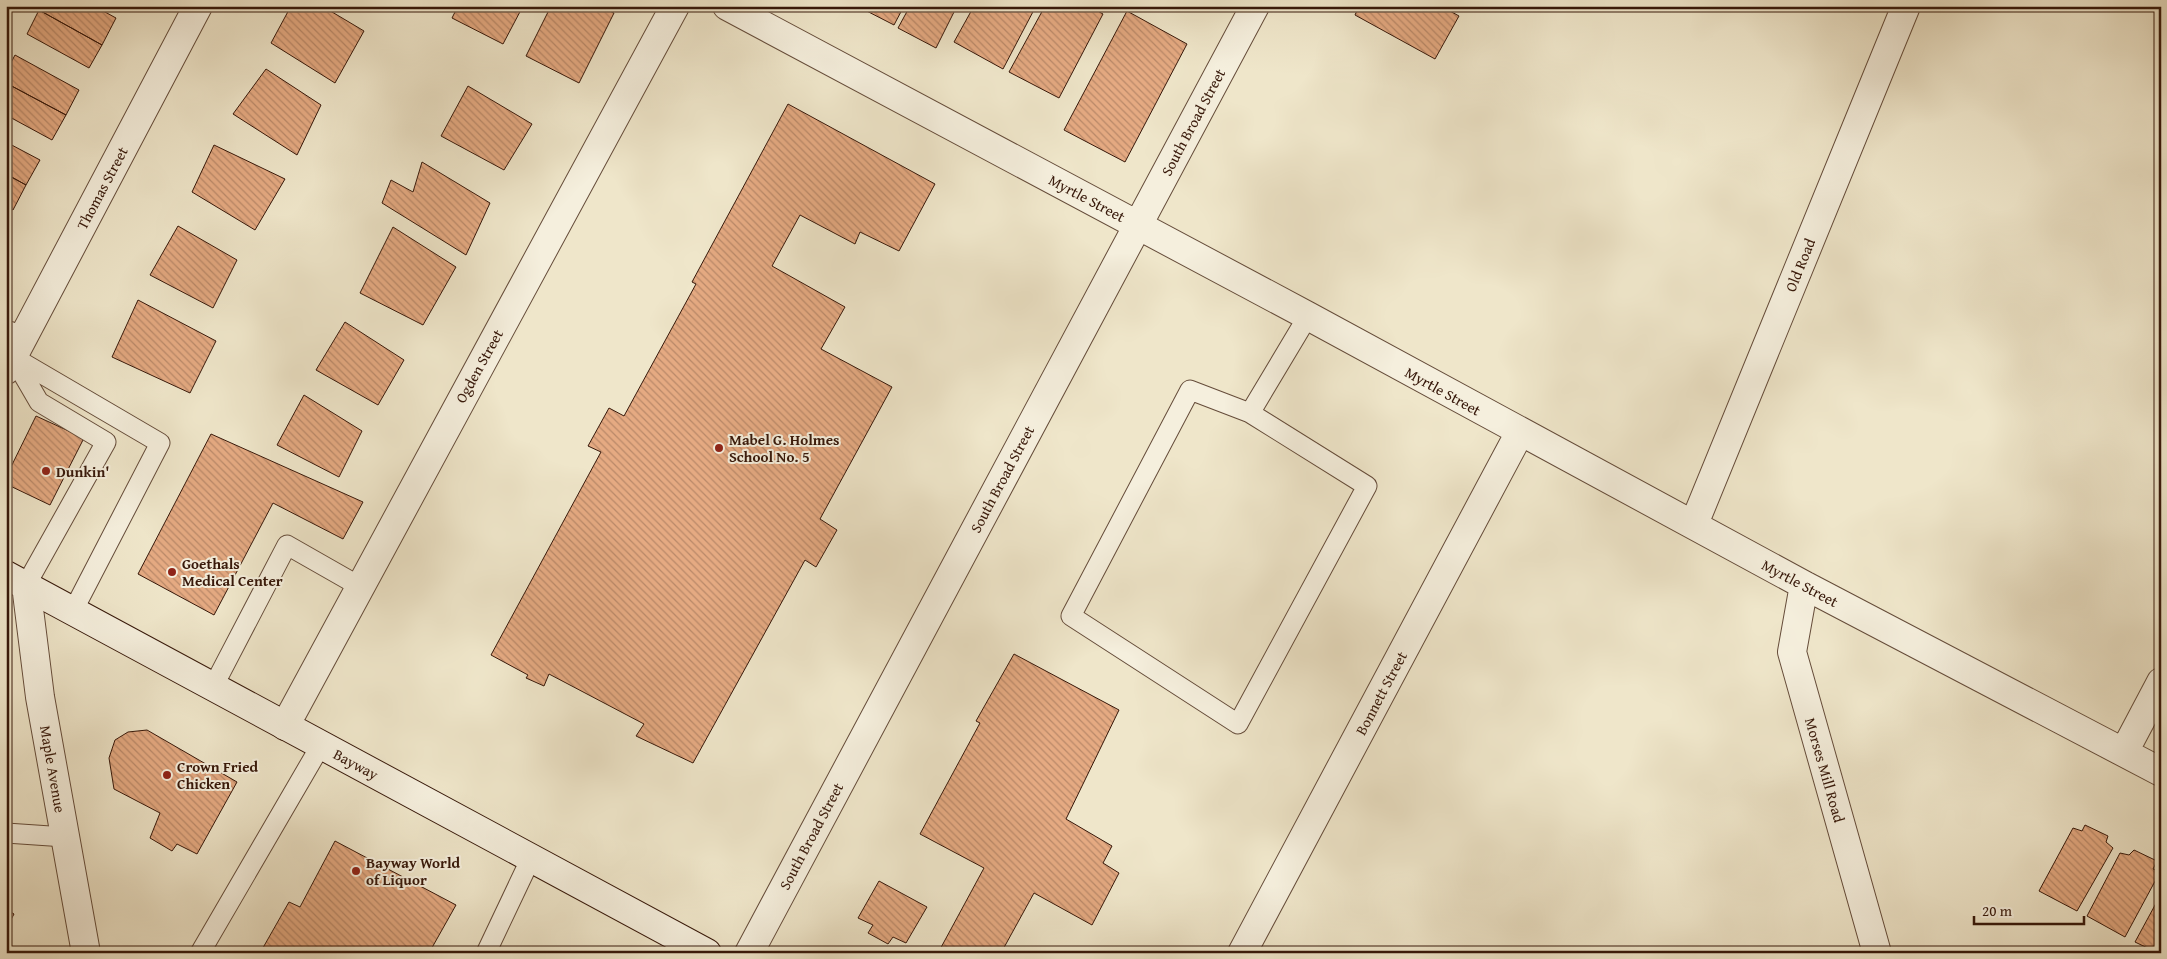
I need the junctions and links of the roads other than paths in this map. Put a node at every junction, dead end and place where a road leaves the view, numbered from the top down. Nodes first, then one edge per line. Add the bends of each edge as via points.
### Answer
1 (198, 6) edge
2 (675, 6) edge
3 (728, 6) edge
4 (1255, 6) edge
5 (1906, 6) edge
6 (1138, 225) junction
7 (1308, 316) junction
8 (12, 348) edge
9 (1250, 413) junction
10 (1520, 432) junction
11 (1694, 524) junction
12 (16, 580) edge
13 (1804, 585) junction
14 (359, 586) junction
15 (73, 611) junction
16 (2161, 682) edge
17 (212, 687) junction
18 (285, 726) junction
19 (321, 745) junction
20 (2124, 752) junction
21 (2161, 772) edge
22 (6, 832) edge
23 (65, 837) junction
24 (531, 858) junction
25 (86, 953) edge
26 (200, 953) edge
27 (486, 953) edge
28 (707, 953) edge
29 (749, 953) edge
30 (1242, 953) edge
31 (1877, 953) edge

1 - 8 street, Thomas Street
2 - 14 street, Ogden Street
3 - 6 street, Myrtle Street
4 - 6 street, South Broad Street
5 - 11 street, Old Road
6 - 7 street, Myrtle Street
6 - 29 street, South Broad Street
7 - 9 lane
7 - 10 street, Myrtle Street
8 - 12 lane via 39,402 106,442
8 - 15 lane via 160,443
9 - 9 lane via 1190,390 1071,616 1238,724 1367,486
10 - 11 street, Myrtle Street
10 - 30 street, Bonnett Street
11 - 13 street, Myrtle Street
12 - 15 street, Bayway
12 - 23 street, Maple Avenue
13 - 20 street, Myrtle Street
13 - 31 street, Morses Mill Road via 1792,652
14 - 17 lane via 286,545
14 - 18 street, Ogden Street
15 - 17 street, Bayway
16 - 20 street
17 - 18 street, Bayway
18 - 19 street, Bayway
19 - 24 street, Bayway
19 - 26 lane
20 - 21 street, Myrtle Street
22 - 23 lane
23 - 25 street, Maple Avenue
24 - 27 lane
24 - 28 street, Bayway

